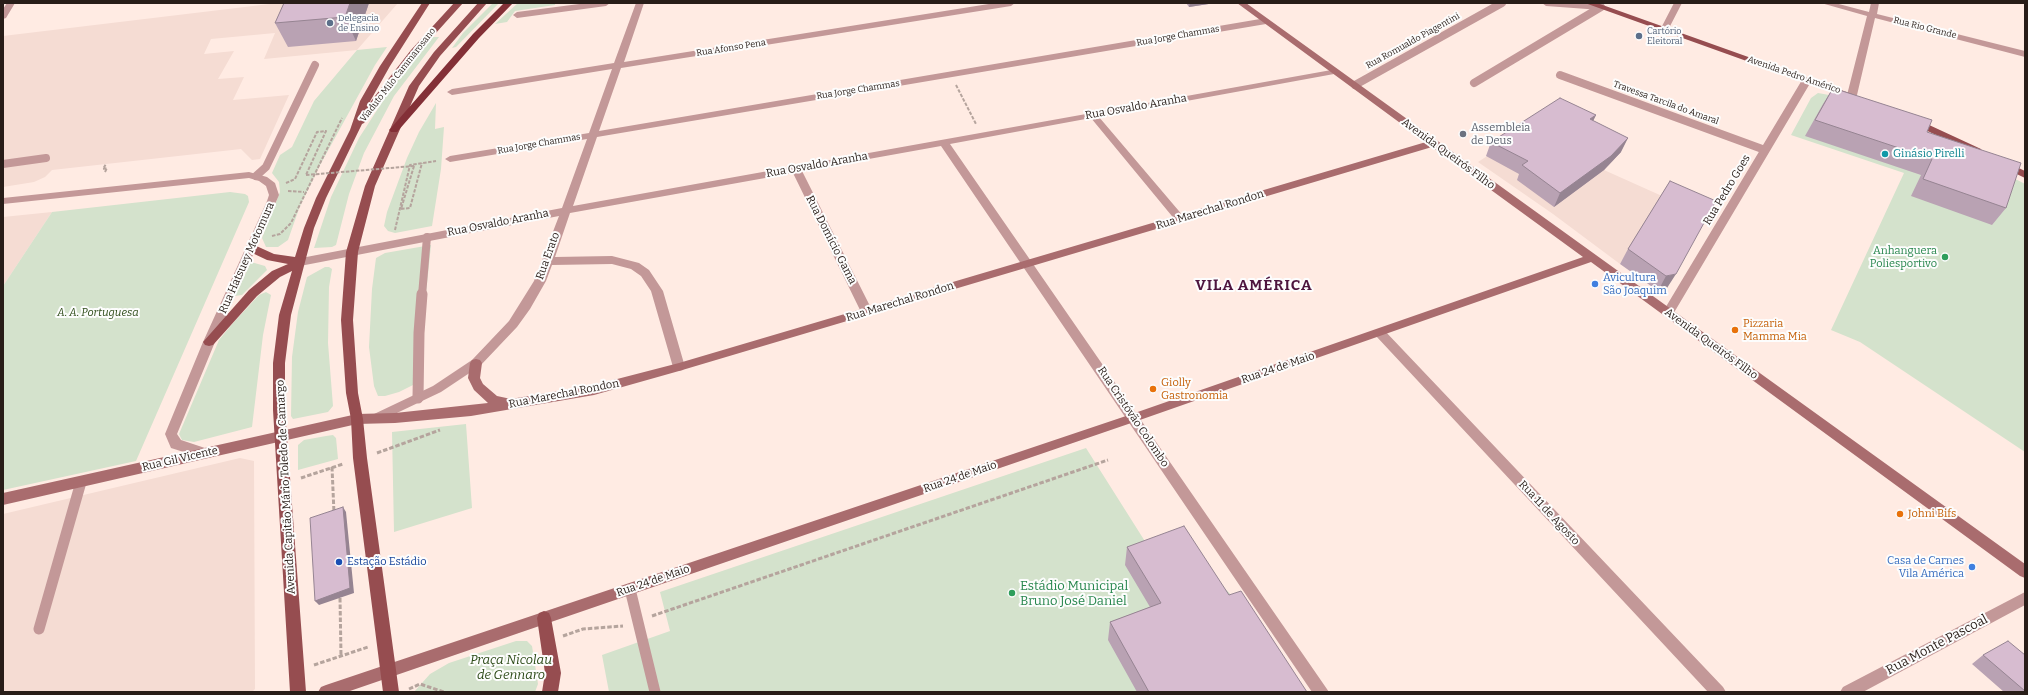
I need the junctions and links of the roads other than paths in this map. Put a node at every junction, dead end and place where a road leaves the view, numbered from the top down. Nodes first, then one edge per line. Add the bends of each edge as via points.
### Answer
1 (11, 3) edge
2 (426, 3) edge
3 (459, 3) edge
4 (483, 3) edge
5 (509, 3) edge
6 (606, 3) edge
7 (640, 3) edge
8 (1011, 3) edge
9 (1241, 3) edge
10 (1502, 3) edge
11 (1546, 3) edge
12 (1589, 3) edge
13 (1678, 3) edge
14 (1825, 3) edge
15 (1875, 3) edge
16 (1601, 7) junction
17 (1872, 15) junction
18 (3, 16) edge
19 (517, 16) dead end
20 (1266, 21) junction
21 (1664, 30) junction
22 (2025, 54) edge
23 (315, 65) dead end
24 (617, 66) junction
25 (1334, 71) junction
26 (1560, 75) dead end
27 (1807, 80) junction
28 (1474, 83) dead end
29 (1355, 85) junction
30 (452, 92) dead end
31 (1855, 97) joint
32 (1093, 115) junction
33 (1907, 118) edge
34 (355, 130) junction
35 (394, 130) junction
36 (593, 134) junction
37 (944, 142) junction
38 (1434, 144) junction
39 (1765, 150) junction
40 (1984, 154) edge
41 (46, 158) dead end
42 (450, 159) road end
43 (1998, 161) edge
44 (3, 164) edge
45 (796, 169) junction
46 (2025, 175) edge
47 (256, 176) junction
48 (3, 201) edge
49 (564, 211) junction
50 (1180, 219) junction
51 (428, 237) junction
52 (253, 243) junction
53 (352, 252) junction
54 (1592, 258) junction
55 (548, 261) junction
56 (300, 262) junction
57 (1028, 264) junction
58 (867, 312) junction
59 (1668, 313) junction
60 (1380, 333) junction
61 (209, 342) junction
62 (476, 363) junction
63 (679, 367) junction
64 (418, 398) junction
65 (512, 404) junction
66 (376, 418) junction
67 (1133, 418) junction
68 (357, 419) junction
69 (281, 435) junction
70 (203, 453) junction
71 (81, 482) junction
72 (3, 499) edge
73 (2025, 572) edge
74 (630, 589) junction
75 (2025, 598) edge
76 (544, 618) junction
77 (39, 629) dead end
78 (389, 671) junction
79 (298, 692) edge
80 (326, 692) edge
81 (391, 692) edge
82 (550, 692) edge
83 (655, 692) edge
84 (1320, 692) edge
85 (1718, 692) edge
86 (1848, 692) edge

1 - 18 street
2 - 34 main road, Avenida Capitão Mário Toledo de Camargo via 365,101
3 - 34 main road, Viaduto Milo Cammarosano via 414,52
4 - 35 main road, Viaduto Milo Cammarosano via 428,66 414,86
5 - 35 highway via 476,36
6 - 19 street
7 - 24 street, Rua Erato
8 - 24 street, Rua Afonso Pena
9 - 20 street, Avenida Queirós Filho
10 - 29 lane, Rua Romualdo Piagentini
11 - 16 street, Avenida Pedro Américo
12 - 16 main road, Avenida Pedro Américo
13 - 21 street
14 - 17 street, Rua Rio Grande
15 - 17 street
16 - 21 main road, Avenida Pedro Américo
16 - 28 lane
17 - 22 street, Rua Rio Grande
17 - 31 street
20 - 25 street, Avenida Queirós Filho
20 - 36 street, Rua Jorge Chammas
21 - 27 main road, Avenida Pedro Américo
23 - 47 lane via 266,167
24 - 30 street, Rua Afonso Pena
24 - 36 street, Rua Erato
25 - 29 street, Avenida Queirós Filho
25 - 32 street, Rua Osvaldo Aranha
26 - 39 lane, Travessa Tarcila do Amaral
27 - 31 main road, Avenida Pedro Américo
27 - 39 street, Rua Pedro Goes
29 - 38 street, Avenida Queirós Filho
32 - 37 street, Rua Osvaldo Aranha
32 - 50 street
33 - 40 main road
34 - 56 main road, Avenida Capitão Mário Toledo de Camargo via 321,198 309,228
35 - 53 main road via 370,186
36 - 42 street, Rua Jorge Chammas
36 - 49 street, Rua Erato
37 - 45 street, Rua Osvaldo Aranha
37 - 57 street, Rua Cristóvão Colombo
38 - 50 street, Rua Marechal Rondon
38 - 54 street, Avenida Queirós Filho
39 - 59 street, Rua Pedro Goes
41 - 44 lane
43 - 46 main road
45 - 49 street, Rua Osvaldo Aranha
45 - 58 street, Rua Domício Gama
47 - 48 street via 234,176
47 - 52 street, Rua Hatsuey Motomura via 271,185 274,195
49 - 51 street, Rua Osvaldo Aranha
49 - 55 street, Rua Erato
50 - 57 street, Rua Marechal Rondon
51 - 53 street, Rua Osvaldo Aranha
51 - 64 lane via 419,333
52 - 56 main road via 271,257
52 - 61 street, Rua Hatsuey Motomura
53 - 56 street, Rua Osvaldo Aranha
53 - 68 main road via 347,320 352,393
54 - 59 street, Avenida Queirós Filho
54 - 60 street, Rua 24 de Maio
55 - 62 street, Rua Erato via 522,312
55 - 63 street via 612,260 635,266 645,273 657,291
56 - 61 main road via 276,274 253,293
56 - 69 main road, Avenida Capitão Mário Toledo de Camargo via 287,308 279,363
57 - 58 street, Rua Marechal Rondon
57 - 67 street, Rua Cristóvão Colombo
58 - 63 street, Rua Marechal Rondon
59 - 73 street, Avenida Queirós Filho
60 - 67 street, Rua 24 de Maio
60 - 85 street, Rua 11 de Agosto
61 - 70 street, Rua Hatsuey Motomura via 172,434 176,444
62 - 64 street, Rua Erato
62 - 65 street via 474,378 478,387 493,400
63 - 65 street, Rua Marechal Rondon via 594,390
64 - 66 street, Rua Erato
65 - 66 street, Rua Marechal Rondon via 455,413
66 - 68 street, Rua Marechal Rondon
67 - 74 street, Rua 24 de Maio
67 - 84 street, Rua Cristóvão Colombo
68 - 69 street, Rua Gil Vicente
68 - 78 main road
69 - 70 street, Rua Gil Vicente
69 - 79 main road, Avenida Capitão Mário Toledo de Camargo
70 - 71 street, Rua Gil Vicente
71 - 72 street, Rua Gil Vicente
71 - 77 lane
74 - 76 street, Rua 24 de Maio
74 - 83 lane
75 - 86 street, Rua Monte Pascoal
76 - 78 street, Rua 24 de Maio
76 - 82 main road via 553,673
78 - 80 street, Rua 24 de Maio
78 - 81 main road

